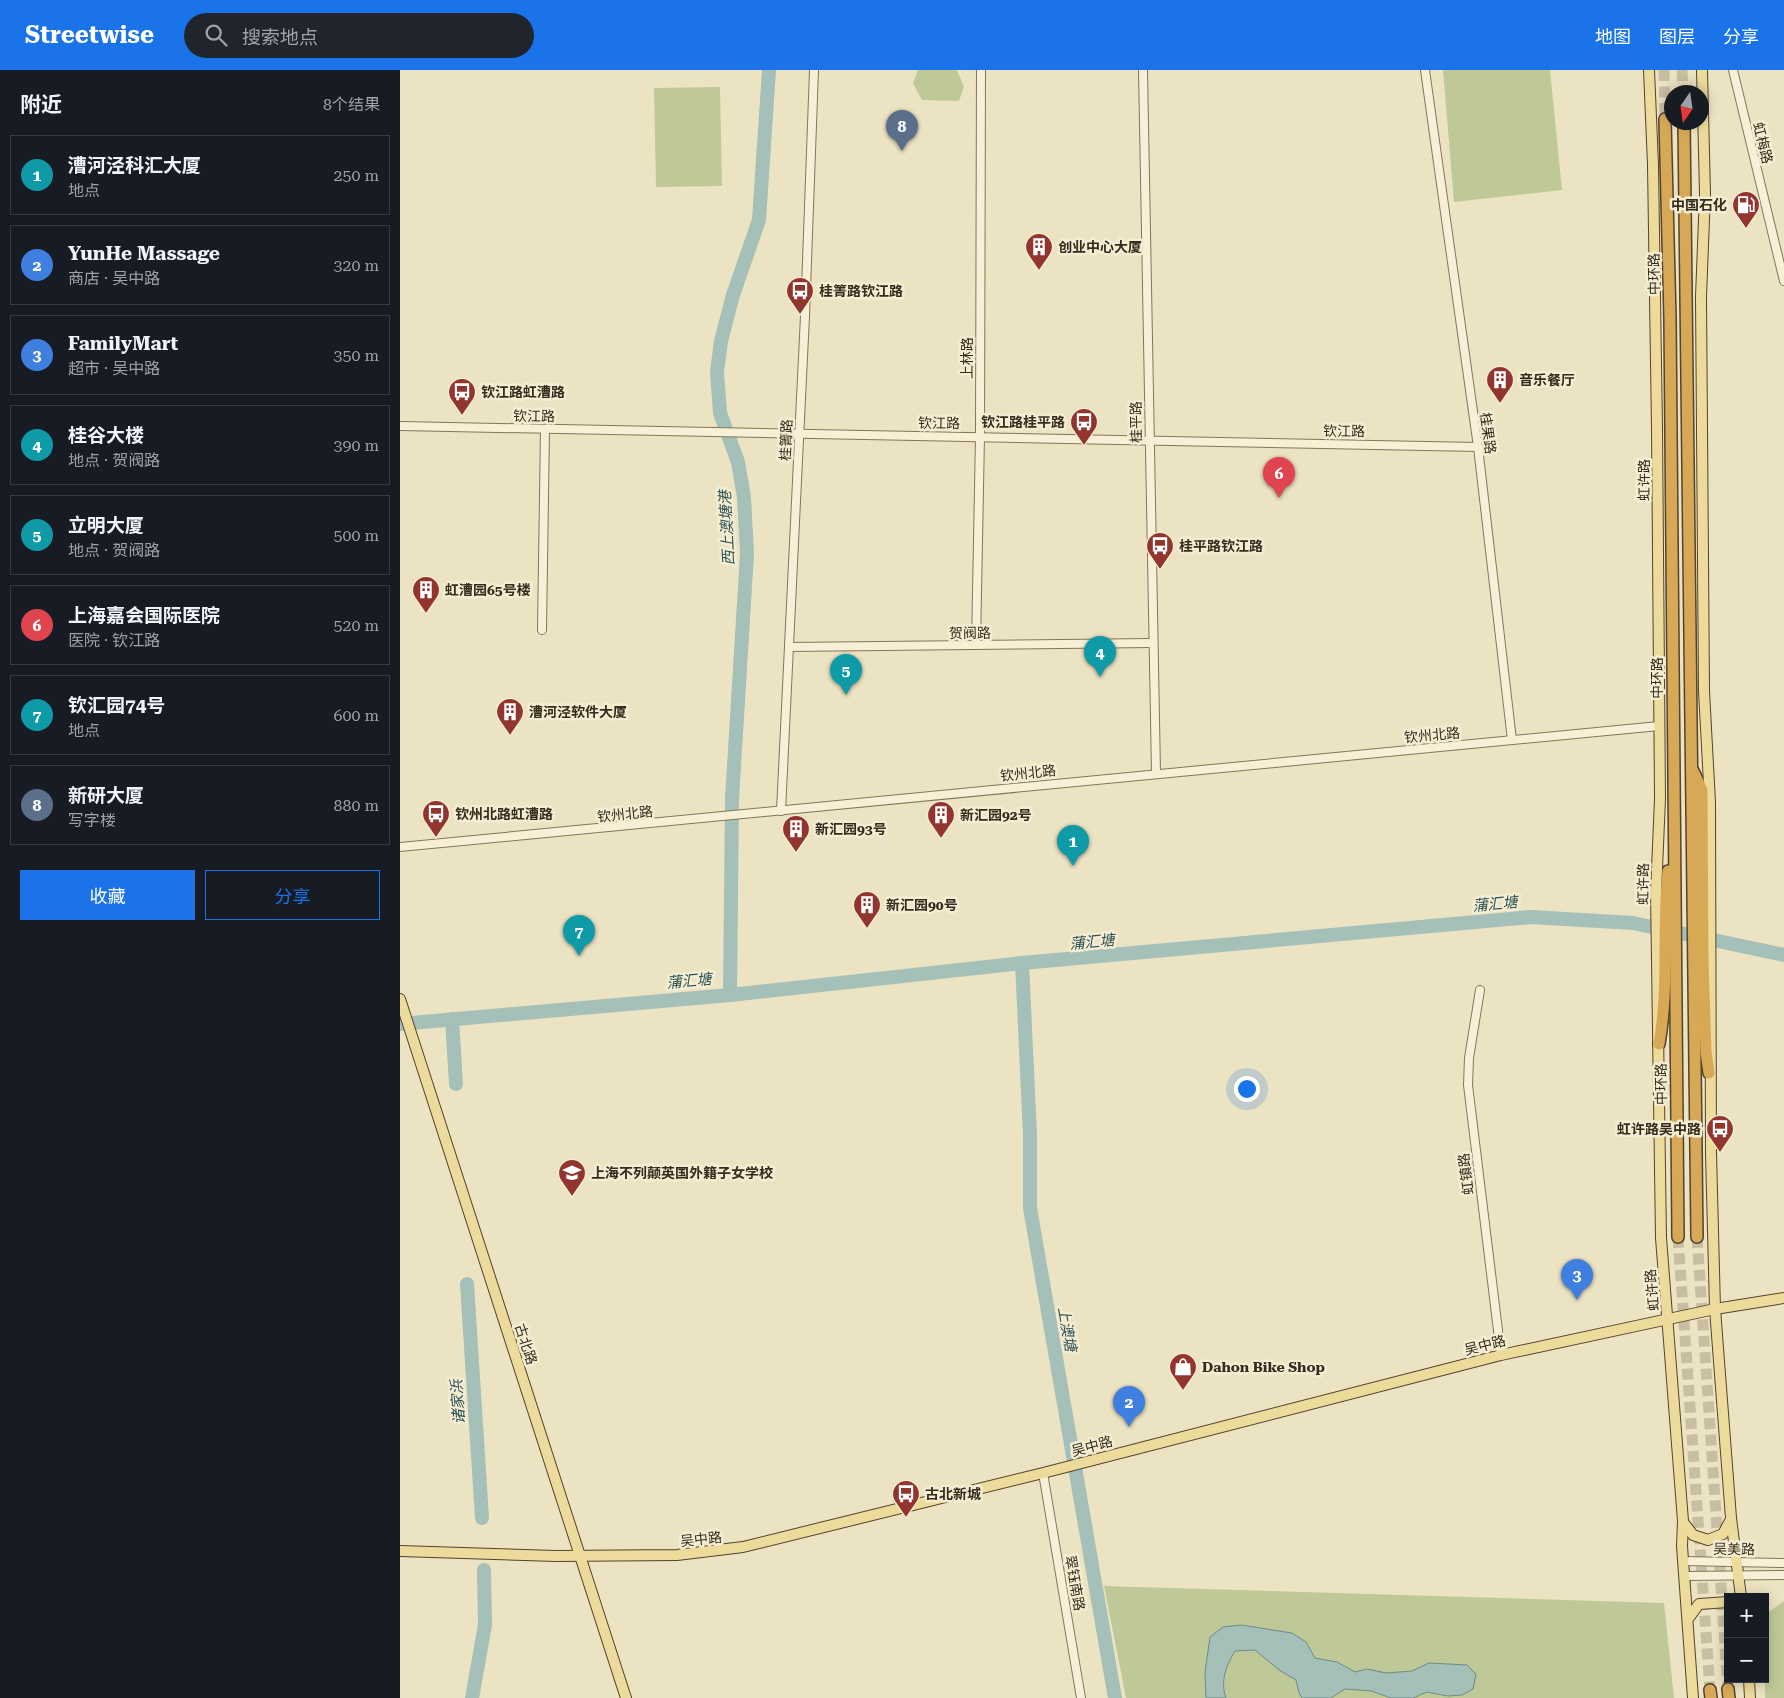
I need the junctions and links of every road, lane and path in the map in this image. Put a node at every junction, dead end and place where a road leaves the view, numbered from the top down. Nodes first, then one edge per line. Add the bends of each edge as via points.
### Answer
1 (814, 70) edge
2 (981, 70) edge
3 (1143, 70) edge
4 (1426, 70) edge
5 (1649, 70) edge
6 (1702, 70) edge
7 (1733, 70) edge
8 (1665, 130) tunnel mouth
9 (1684, 130) edge
10 (1784, 281) edge
11 (400, 426) edge
12 (545, 429) junction
13 (799, 433) junction
14 (980, 436) junction
15 (1148, 439) junction
16 (1478, 447) junction
17 (542, 630) dead end
18 (1152, 644) junction
19 (976, 645) junction
20 (789, 647) junction
21 (1659, 726) junction
22 (1512, 740) junction
23 (1156, 773) junction
24 (781, 811) junction
25 (400, 848) edge
26 (1665, 906) junction
27 (1702, 913) junction
28 (1665, 954) junction
29 (1702, 960) junction
30 (1480, 990) dead end
31 (400, 999) edge
32 (1659, 1044) joint
33 (1710, 1073) joint
34 (1697, 1237) tunnel mouth
35 (1678, 1238) tunnel mouth
36 (1784, 1298) edge
37 (1715, 1309) junction
38 (1668, 1318) junction
39 (1501, 1355) junction
40 (1043, 1474) junction
41 (1731, 1518) junction
42 (1683, 1521) junction
43 (400, 1552) edge
44 (580, 1556) junction
45 (1737, 1561) junction
46 (1684, 1562) junction
47 (1784, 1563) edge
48 (1737, 1574) junction
49 (1784, 1575) edge
50 (1684, 1576) junction
51 (1740, 1593) edge
52 (1724, 1602) edge
53 (1688, 1619) junction
54 (1748, 1683) edge
55 (626, 1698) edge
56 (1081, 1698) edge
57 (1693, 1698) edge
58 (1750, 1698) edge

1 - 13 street, 桂箐路
2 - 14 street, 上林路
3 - 15 street, 桂平路
4 - 16 street, 桂果路
5 - 21 main road, 虹许路 via 1654,204
6 - 27 main road via 1705,193 1701,297 1704,682 1710,802
7 - 10 street, 虹梅路
8 - 26 highway, 中环路 via 1670,327 1673,816
9 - 27 highway via 1691,767
11 - 12 street, 钦江路
12 - 13 street, 钦江路
12 - 17 street
13 - 14 street, 钦江路
13 - 20 street, 桂箐路
14 - 15 street, 钦江路
14 - 19 street, 上林路
15 - 16 street, 钦江路
15 - 18 street, 桂平路
16 - 22 street, 桂果路
18 - 19 street, 贺阀路
18 - 23 street, 桂平路
19 - 20 street, 贺阀路
20 - 24 street, 桂箐路
21 - 22 street, 钦州北路
21 - 26 main road, 虹许路
22 - 23 street, 钦州北路
23 - 24 street, 钦州北路
24 - 25 street, 钦州北路
26 - 28 highway, 中环路
26 - 28 main road, 虹许路
27 - 29 highway
27 - 29 main road
28 - 32 highway
28 - 35 highway, 中环路
29 - 33 highway via 1706,1052
29 - 34 highway
30 - 39 street, 虹镇路 via 1468,1085
31 - 44 main road, 古北路
32 - 38 main road, 虹许路 via 1661,1238
33 - 37 main road
36 - 37 main road, 吴中路
37 - 38 main road, 吴中路
37 - 41 main road
38 - 39 main road, 吴中路
38 - 42 main road, 虹许路
39 - 40 main road, 吴中路
40 - 44 main road, 吴中路 via 743,1547 677,1555
40 - 56 street, 翠钰南路
41 - 42 main road via 1723,1534 1708,1540 1693,1535
41 - 45 main road
42 - 46 main road, 虹许路
43 - 44 main road, 吴中路
44 - 55 main road, 古北路
45 - 46 street, 吴美路
45 - 47 street, 吴美路
45 - 48 main road
46 - 50 main road, 虹许路
48 - 49 street, 吴美路
48 - 50 street, 吴美路
48 - 51 main road
50 - 53 main road, 虹许路
52 - 53 main road via 1699,1604
53 - 57 main road, 虹许路
54 - 58 main road

